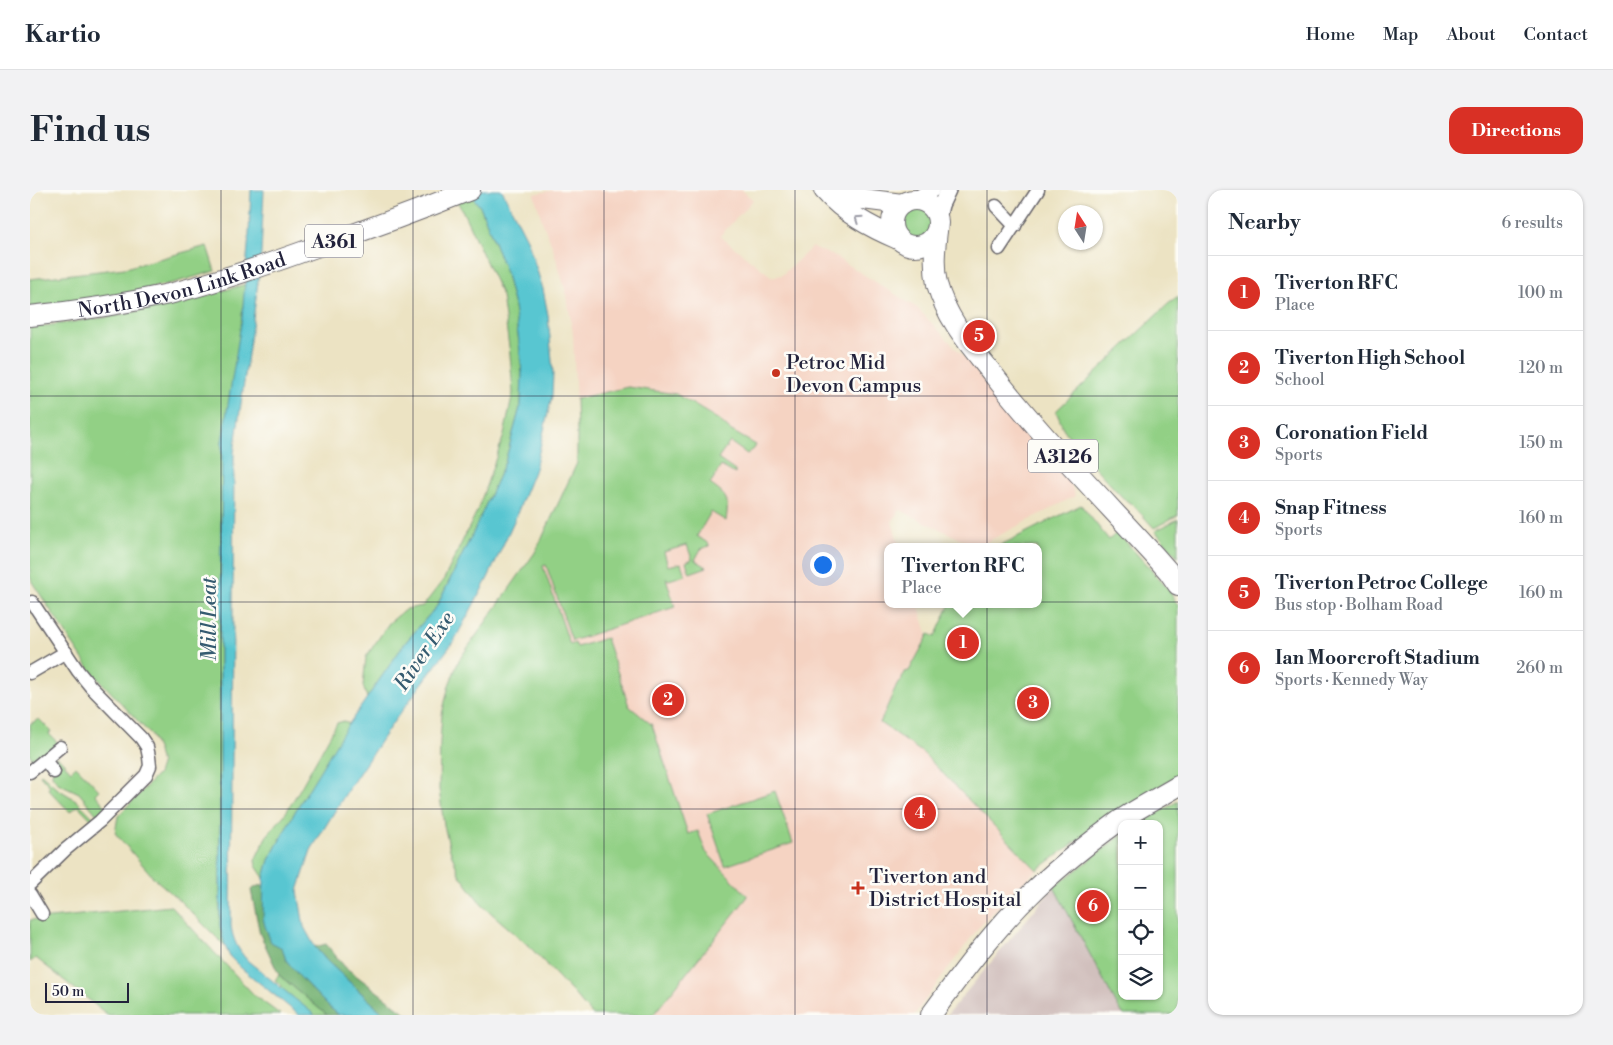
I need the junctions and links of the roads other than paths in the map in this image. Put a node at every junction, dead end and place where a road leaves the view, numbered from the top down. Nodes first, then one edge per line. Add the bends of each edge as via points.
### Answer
1 (470, 190) edge
2 (825, 190) edge
3 (932, 190) edge
4 (948, 190) edge
5 (1038, 190) edge
6 (908, 202) junction
7 (996, 206) dead end
8 (938, 224) junction
9 (1015, 226) junction
10 (905, 243) junction
11 (999, 249) dead end
12 (30, 316) edge
13 (953, 322) junction
14 (1178, 585) edge
15 (32, 602) dead end
16 (66, 652) junction
17 (30, 673) edge
18 (60, 747) dead end
19 (45, 760) junction
20 (30, 772) edge
21 (54, 772) dead end
22 (1176, 788) edge
23 (30, 884) edge
24 (30, 894) edge
25 (42, 914) dead end
26 (931, 1015) edge

1 - 12 main road, North Devon Link Road / A361 via 360,232 197,286 124,303
2 - 6 main road via 855,198
10 -> 2 main road via 871,228 835,203
3 - 6 street
4 - 8 street via 940,205
5 - 9 street
6 - 8 main road via 921,200 932,207
6 - 10 main road via 893,214 892,221 892,228
7 - 9 street
8 - 10 main road via 930,241 924,244
8 - 13 main road, A3126 via 934,254 937,283
9 - 11 street
10 - 13 main road, A3126 via 918,256 934,302
13 - 14 main road, A3126 via 1015,403 1159,560
15 - 16 street
16 - 17 street
16 - 23 street via 91,687 141,738 147,747 150,766 134,788
18 - 19 street
19 - 20 street
19 - 21 street
22 - 26 main road via 1119,821 1035,890 976,955
24 - 25 street

